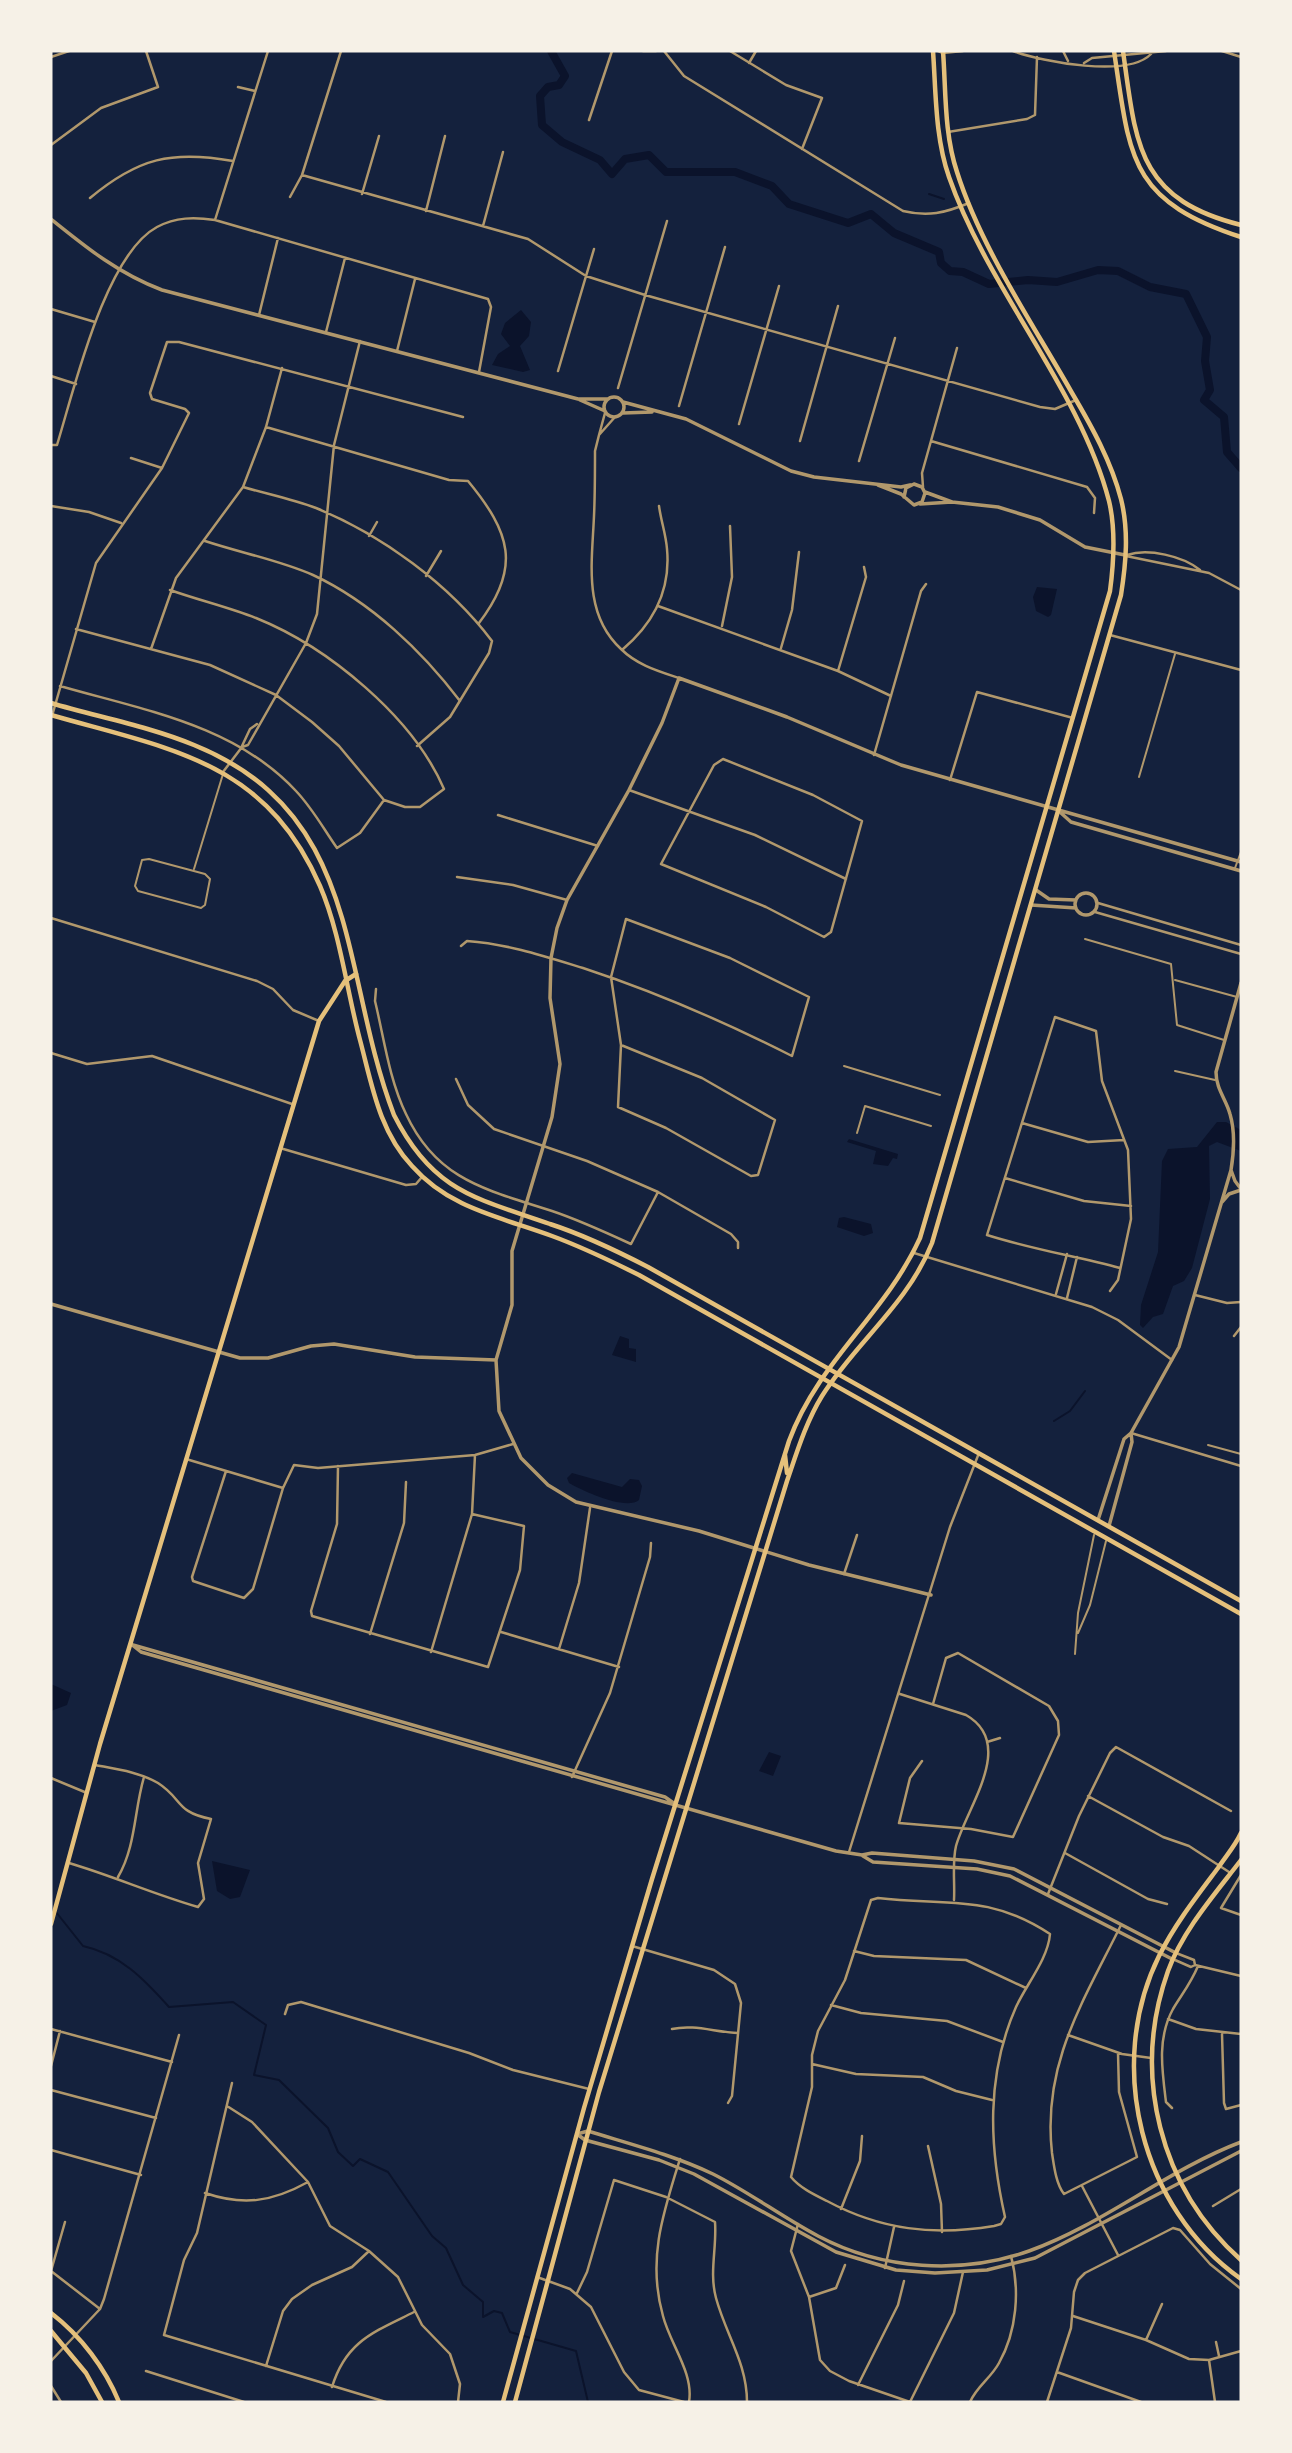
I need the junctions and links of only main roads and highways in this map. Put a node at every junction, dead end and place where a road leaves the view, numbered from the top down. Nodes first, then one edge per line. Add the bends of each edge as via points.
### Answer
1 (939, 51) edge
2 (1115, 53) edge
3 (1123, 53) edge
4 (1137, 143) junction
5 (1130, 145) junction
6 (1210, 217) junction
7 (1208, 225) junction
8 (1241, 225) edge
9 (1241, 237) edge
10 (53, 704) edge
11 (51, 716) edge
12 (356, 974) junction
13 (999, 974) junction
14 (1010, 977) junction
15 (345, 981) junction
16 (968, 1080) junction
17 (978, 1083) junction
18 (387, 1096) junction
19 (376, 1101) junction
20 (705, 1300) junction
21 (700, 1309) junction
22 (827, 1368) junction
23 (840, 1374) junction
24 (820, 1378) junction
25 (832, 1383) junction
26 (785, 1455) junction
27 (787, 1480) junction
28 (1098, 1521) junction
29 (1109, 1527) junction
30 (1095, 1530) junction
31 (1107, 1537) junction
32 (1241, 1601) edge
33 (1241, 1614) edge
34 (715, 1679) junction
35 (724, 1683) junction
36 (1241, 1833) edge
37 (1241, 1860) edge
38 (51, 1922) edge
39 (1241, 2260) edge
40 (1241, 2279) edge
41 (51, 2313) edge
42 (51, 2331) edge
43 (102, 2402) edge
44 (119, 2402) edge
45 (503, 2402) edge
46 (514, 2402) edge

1 - 13 main road via 939,139 948,175 979,247 1099,468 1109,502 1114,554 1110,591
1 - 14 main road via 948,132 969,203 1106,456 1121,501 1125,555 1121,594
2 - 5 main road
3 - 4 main road
4 - 5 main road
4 - 6 main road via 1164,186
5 - 7 main road via 1142,174 1156,191
6 - 7 main road
6 - 8 main road
7 - 9 main road
10 - 12 main road via 167,735 230,763 278,798 308,837 331,880
11 - 15 main road via 167,748 246,786 270,808 304,856 328,908
12 - 15 main road
12 - 18 main road
13 - 14 main road
13 - 16 main road
14 - 17 main road
15 - 19 main road
15 - 38 main road via 319,1021 94,1765
16 - 17 main road
16 - 22 main road via 914,1253 891,1292
17 - 23 main road via 926,1258 901,1300
18 - 19 main road
18 - 20 main road via 408,1141 443,1179 481,1201 610,1248
19 - 21 main road via 395,1144 422,1177 448,1197 603,1257
20 - 21 main road
20 - 22 main road
21 - 24 main road
22 - 23 main road
22 - 24 main road
23 - 25 main road
23 - 28 main road
24 - 25 main road
24 - 26 main road
25 - 27 main road via 809,1419
25 - 30 main road
26 - 27 main road
26 - 34 main road
27 - 35 main road
28 - 29 main road
28 - 30 main road
29 - 31 main road
29 - 32 main road
30 - 31 main road
31 - 33 main road
34 - 35 main road
34 - 45 main road via 589,2089
35 - 46 main road via 587,2131
36 - 40 main road via 1160,1954 1138,2017 1133,2056 1140,2126 1161,2183 1200,2242
37 - 39 main road via 1176,1953 1157,2022 1153,2059 1160,2128 1176,2175 1210,2230
41 - 44 main road via 76,2335
42 - 43 main road via 86,2372

